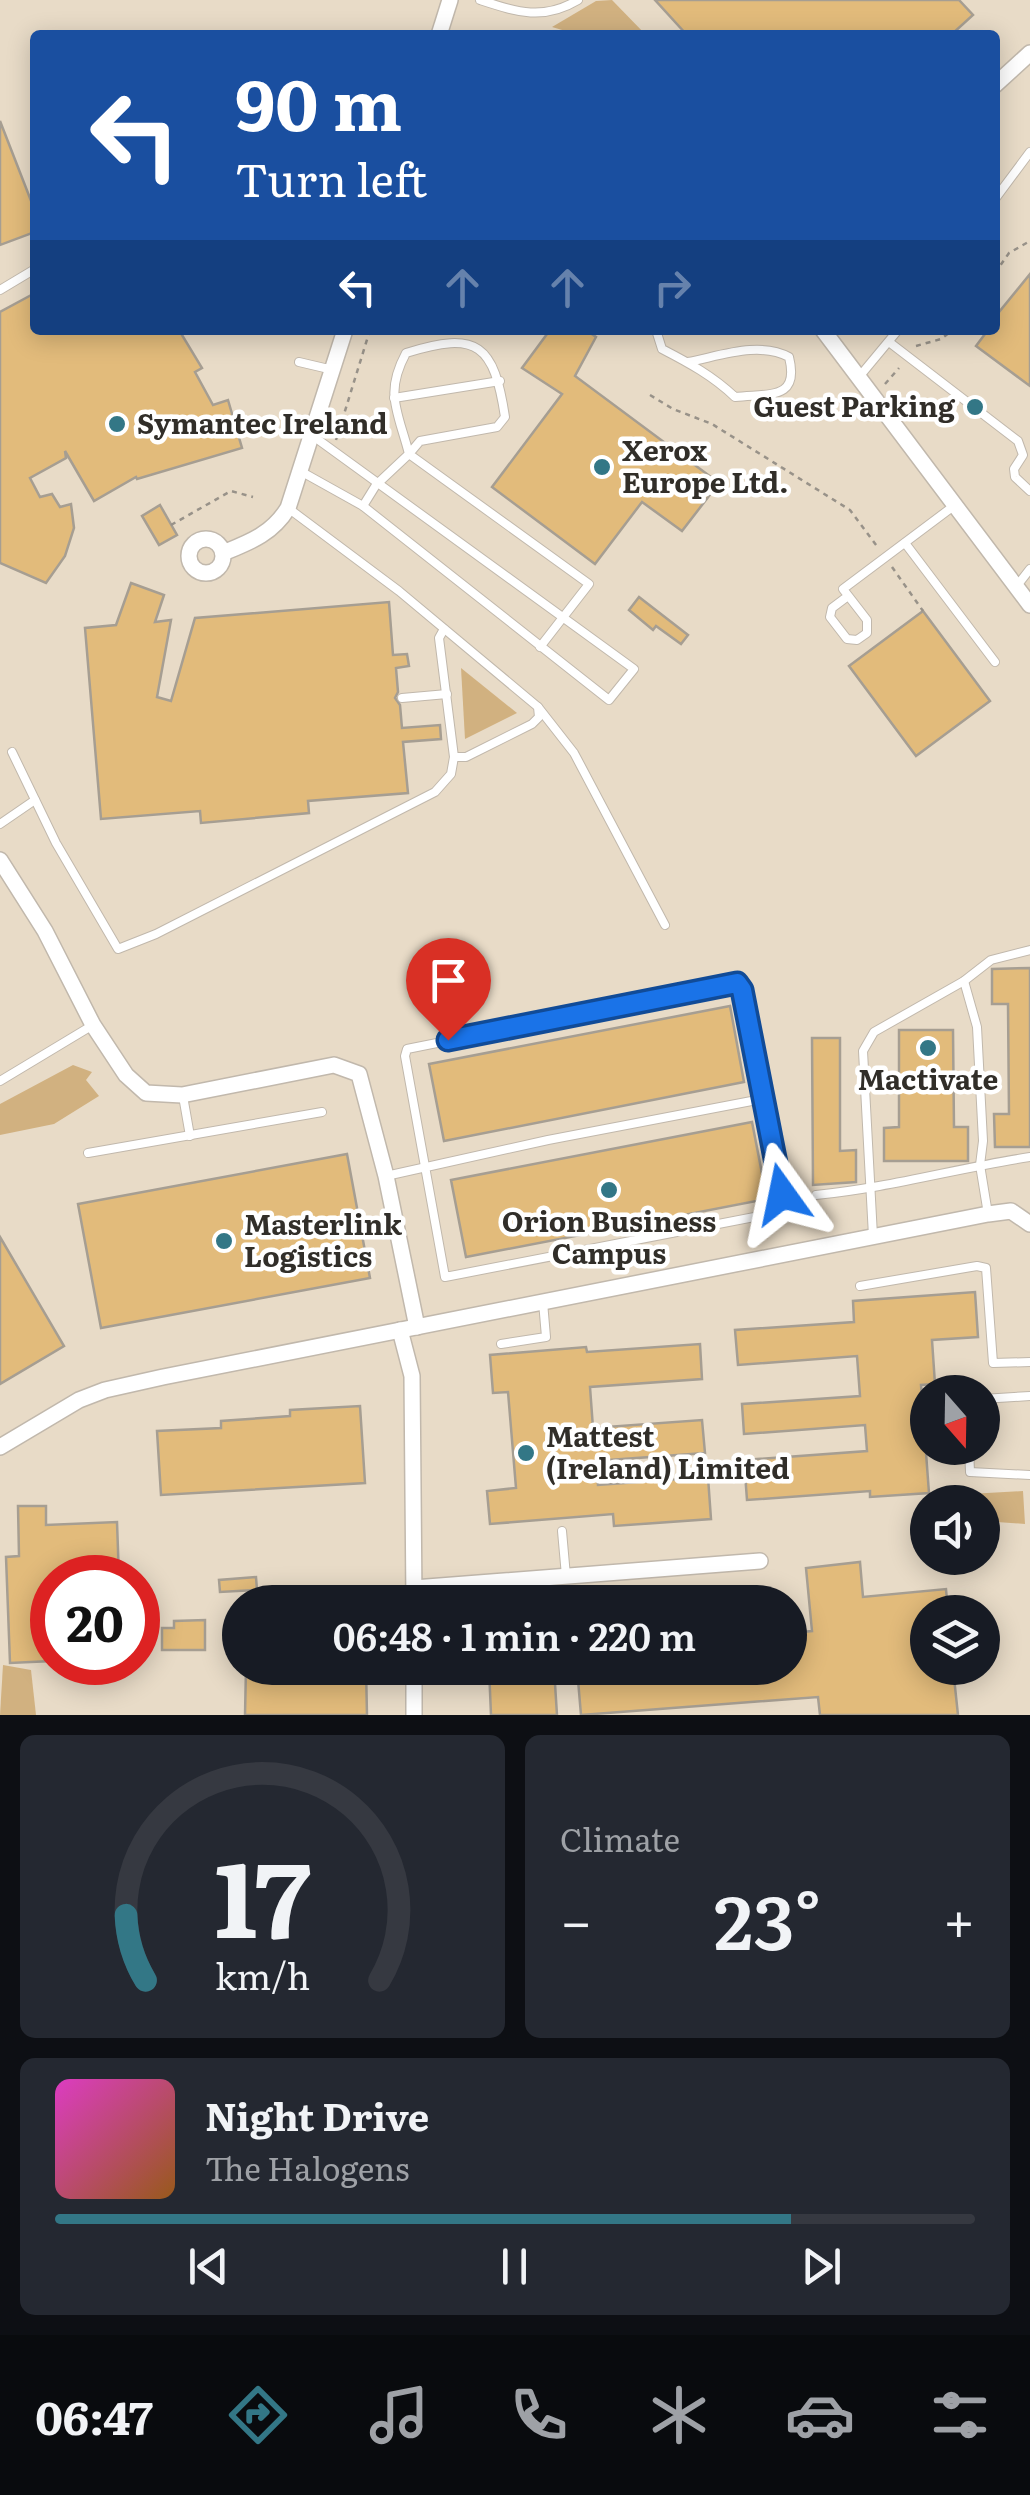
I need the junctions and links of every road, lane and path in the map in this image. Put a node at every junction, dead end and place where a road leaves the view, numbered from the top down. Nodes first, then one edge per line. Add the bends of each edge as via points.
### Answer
1 (450, 0) edge
2 (480, 0) edge
3 (578, 0) edge
4 (441, 30) edge
5 (1030, 53) edge
6 (1000, 80) edge
7 (1030, 152) edge
8 (1000, 192) edge
9 (1030, 241) edge
10 (1000, 266) edge
11 (30, 272) edge
12 (0, 290) edge
13 (343, 335) edge
14 (368, 335) edge
15 (658, 335) edge
16 (828, 335) edge
17 (894, 335) edge
18 (889, 342) junction
19 (299, 362) dead end
20 (688, 362) junction
21 (332, 370) junction
22 (859, 377) junction
23 (500, 381) junction
24 (650, 395) dead end
25 (394, 398) junction
26 (313, 436) junction
27 (332, 451) junction
28 (409, 454) junction
29 (302, 472) junction
30 (376, 484) junction
31 (1030, 492) edge
32 (252, 497) dead end
33 (955, 505) junction
34 (363, 506) junction
35 (288, 508) junction
36 (171, 525) dead end
37 (905, 543) junction
38 (223, 553) dead end
39 (885, 557) junction
40 (1030, 569) edge
41 (1016, 587) junction
42 (848, 596) junction
43 (1030, 606) edge
44 (923, 611) dead end
45 (562, 616) junction
46 (444, 629) junction
47 (540, 647) junction
48 (995, 662) dead end
49 (447, 694) junction
50 (402, 698) dead end
51 (538, 706) junction
52 (12, 752) dead end
53 (454, 757) junction
54 (35, 800) junction
55 (0, 824) edge
56 (0, 860) edge
57 (666, 924) dead end
58 (1030, 950) edge
59 (964, 981) junction
60 (93, 1025) junction
61 (0, 1081) edge
62 (182, 1094) junction
63 (762, 1100) junction
64 (322, 1112) dead end
65 (190, 1136) junction
66 (88, 1154) dead end
67 (1030, 1158) edge
68 (980, 1164) junction
69 (424, 1167) junction
70 (386, 1176) junction
71 (869, 1190) junction
72 (816, 1195) dead end
73 (988, 1214) junction
74 (1029, 1221) edge
75 (873, 1238) junction
76 (860, 1286) dead end
77 (544, 1302) junction
78 (417, 1327) junction
79 (400, 1330) junction
80 (501, 1344) dead end
81 (1030, 1362) edge
82 (1030, 1396) edge
83 (1000, 1398) edge
84 (0, 1447) edge
85 (969, 1465) edge
86 (1030, 1475) edge
87 (562, 1530) dead end
88 (760, 1561) dead end
89 (566, 1576) junction
90 (414, 1585) edge
91 (494, 1585) edge
92 (414, 1685) edge
93 (414, 1715) edge

1 - 4 street
2 - 3 lane via 526,14
5 - 6 street
7 - 8 lane
9 - 10 path
11 - 12 lane
13 - 21 street
14 - 27 path
15 - 20 lane via 662,348
16 - 22 street
17 - 18 lane
18 - 22 lane
18 - 31 lane via 1018,441 1024,455 1015,476
19 - 21 lane
20 - 20 lane via 735,397 784,390 794,374 789,357 776,350
21 - 26 street
22 - 33 street
23 - 25 lane
23 - 25 lane via 470,343 436,343 406,353 393,378
23 - 28 lane via 505,416 498,426 420,440
24 - 39 path via 712,424 850,510
25 - 28 lane
26 - 27 lane
26 - 29 street
27 - 30 lane
28 - 30 lane
28 - 45 lane via 589,584
29 - 34 lane
29 - 35 street
30 - 34 lane
30 - 45 lane
32 - 36 path via 230,491
33 - 37 lane
33 - 41 street
34 - 47 lane
35 - 38 street via 258,539
35 - 46 lane
37 - 39 lane
37 - 48 lane
39 - 42 lane via 843,589
39 - 44 path
40 - 41 lane
41 - 43 street
42 - 42 lane via 868,624 856,640 847,639 830,617
45 - 47 lane
45 - 47 lane via 634,669 609,700
46 - 49 lane via 439,638
46 - 51 lane
49 - 50 lane
49 - 53 lane
51 - 53 lane via 532,724
51 - 57 lane via 574,752
52 - 54 lane
53 - 54 lane via 451,774 436,792 407,809 118,950
54 - 55 lane
56 - 60 street
58 - 59 lane via 991,960
59 - 68 lane via 976,1027
59 - 71 lane via 868,1039 863,1051
60 - 61 lane
60 - 62 street via 146,1093
62 - 65 lane
62 - 70 street via 347,1068 359,1074 366,1091
63 - 69 lane
63 - 69 lane via 782,1194 775,1213 446,1277
63 - 69 lane via 737,983 417,1046 404,1056
64 - 65 lane
65 - 66 lane
67 - 68 lane
68 - 71 lane
68 - 73 lane
69 - 70 lane
70 - 78 street
71 - 72 lane
71 - 75 lane
73 - 74 street via 1011,1212
73 - 75 street
75 - 77 street
76 - 81 lane via 986,1268 993,1364
77 - 78 street
77 - 80 lane via 546,1338
78 - 79 street
79 - 84 street via 105,1390
79 - 90 street via 412,1376
82 - 83 lane
85 - 86 lane via 970,1472
87 - 89 lane
88 - 89 street
89 - 91 street
92 - 93 street

